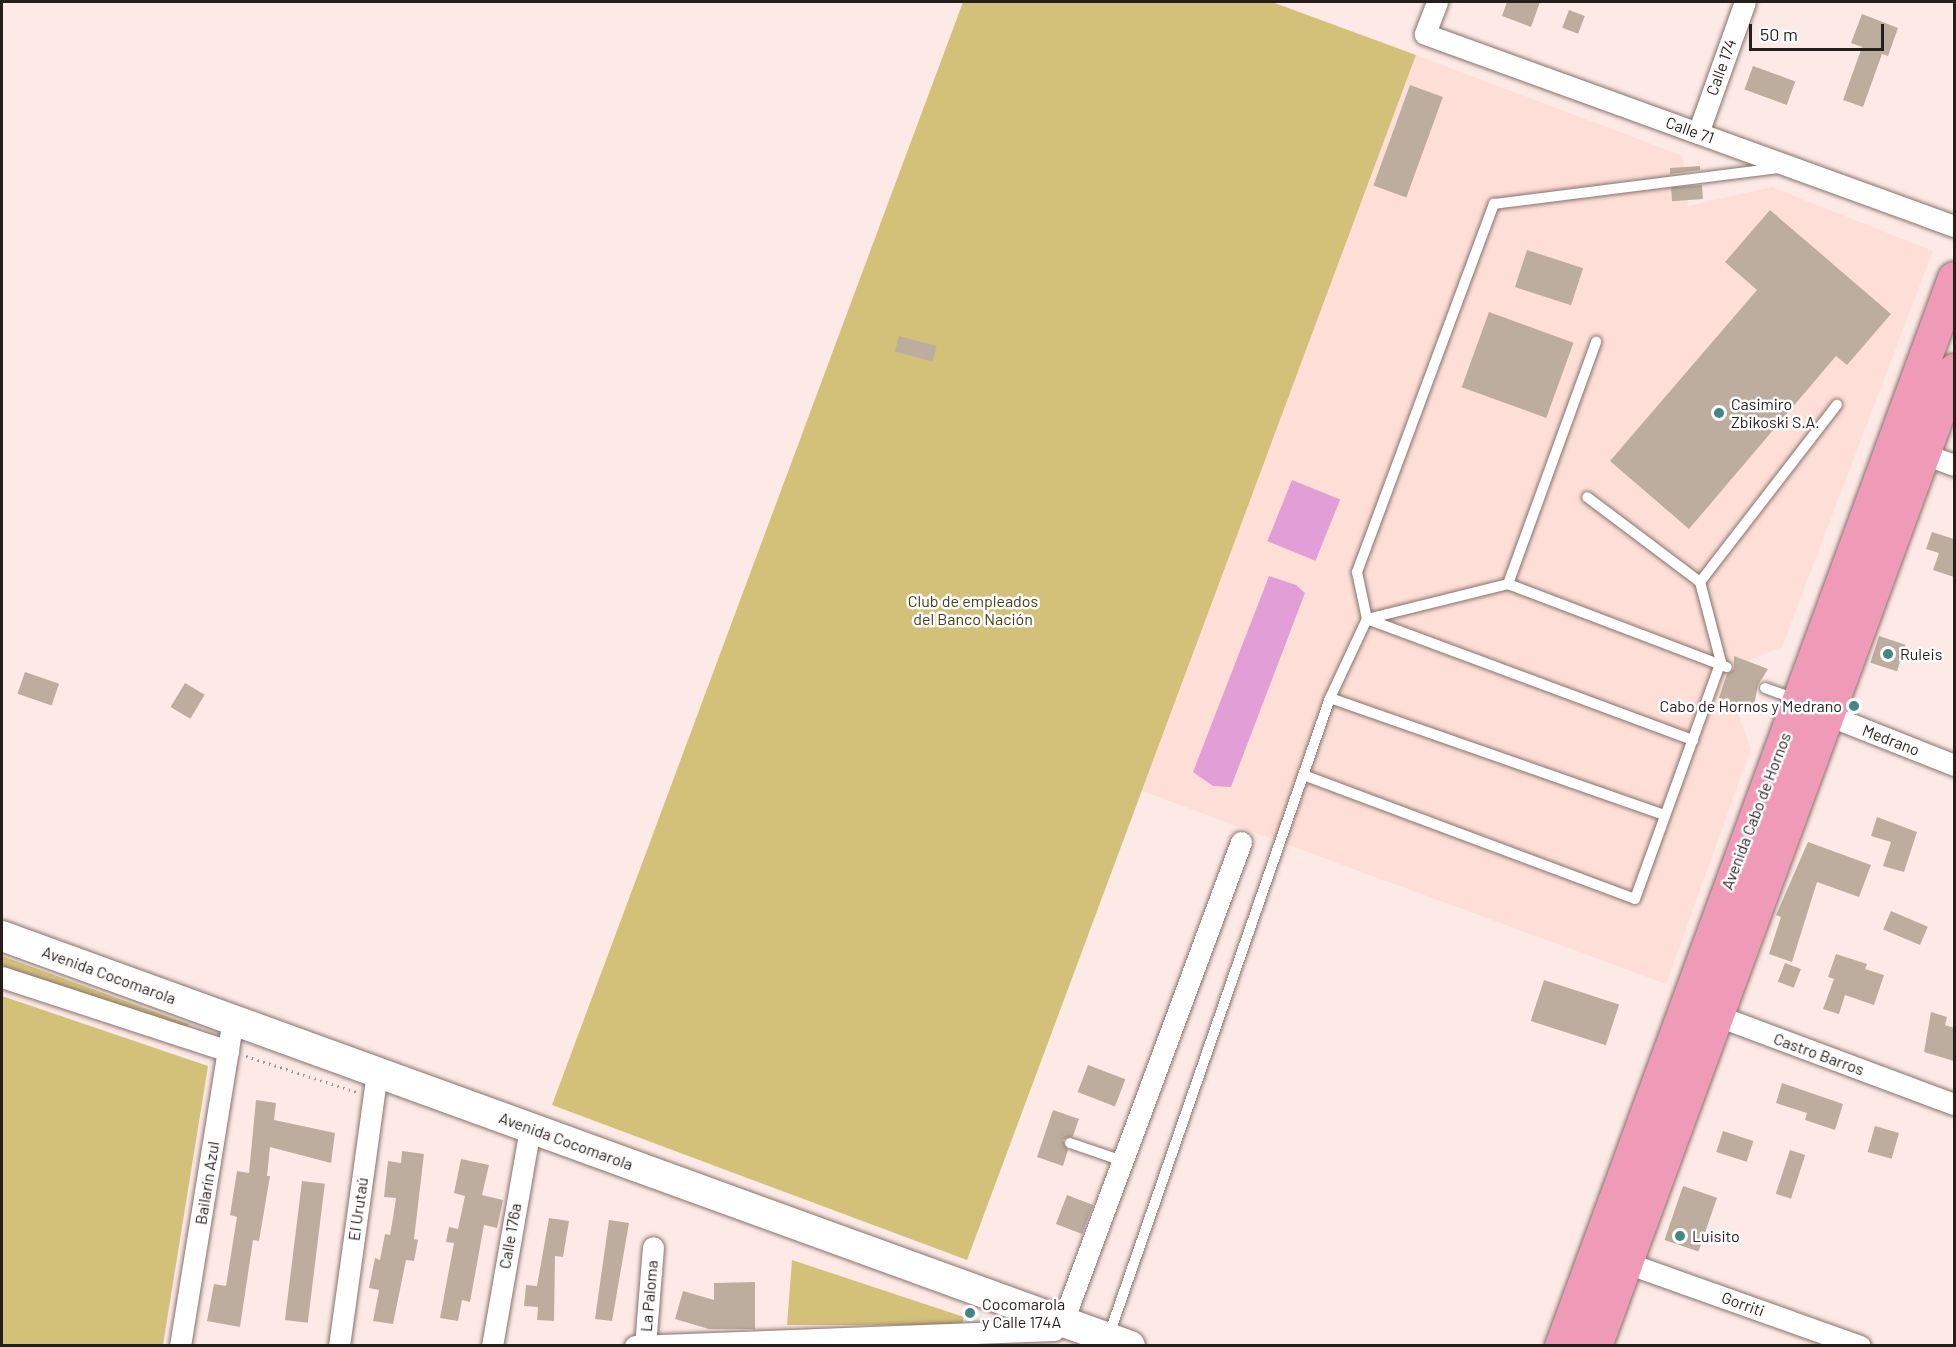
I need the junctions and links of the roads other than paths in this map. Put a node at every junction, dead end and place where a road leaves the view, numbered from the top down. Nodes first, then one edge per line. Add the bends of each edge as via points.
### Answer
1 (1437, 2) edge
2 (1745, 2) edge
3 (1698, 133) junction
4 (1786, 167) junction
5 (1954, 226) edge
6 (1954, 278) edge
7 (1596, 342) dead end
8 (1954, 370) edge
9 (1837, 405) dead end
10 (1924, 454) junction
11 (1954, 465) edge
12 (1587, 497) dead end
13 (1701, 582) junction
14 (1508, 584) junction
15 (1367, 619) junction
16 (1724, 665) junction
17 (1765, 688) dead end
18 (1330, 698) junction
19 (1798, 700) junction
20 (1828, 715) junction
21 (1693, 740) junction
22 (1954, 765) edge
23 (1306, 776) junction
24 (1665, 815) junction
25 (1241, 842) dead end
26 (2, 936) edge
27 (2, 977) edge
28 (1684, 1004) junction
29 (1717, 1016) junction
30 (233, 1020) junction
31 (228, 1051) junction
32 (377, 1072) junction
33 (1954, 1104) edge
34 (530, 1128) junction
35 (1070, 1143) dead end
36 (1123, 1161) junction
37 (653, 1247) dead end
38 (1627, 1263) junction
39 (1063, 1321) junction
40 (959, 1338) edge
41 (794, 1342) edge
42 (1116, 1343) edge
43 (645, 1345) edge
44 (180, 1346) edge
45 (339, 1346) edge
46 (492, 1346) edge
47 (635, 1346) edge
48 (1561, 1346) edge
49 (1595, 1346) edge
50 (1860, 1346) edge

1 - 3 street, Calle 71 via 1425,34
2 - 3 street, Calle 174
3 - 4 street, Calle 71
4 - 5 street, Calle 71
4 - 15 lane via 1494,204 1357,572
6 - 19 main road, Avenida Cabo de Hornos
7 - 14 lane
8 - 10 main road, Avenida Cabo de Hornos
9 - 13 lane
10 - 11 street
10 - 20 main road, Avenida Cabo de Hornos
12 - 13 lane
13 - 16 lane
14 - 15 lane
14 - 16 lane
15 - 18 lane
15 - 21 lane
16 - 21 lane
17 - 19 lane
18 - 23 lane
18 - 24 lane
19 - 28 main road, Avenida Cabo de Hornos
20 - 22 street, Medrano
20 - 29 main road, Avenida Cabo de Hornos
21 - 24 lane
23 - 24 lane via 1635,899
23 - 42 lane
25 - 36 street
26 - 30 main road, Avenida Cocomarola
27 - 31 street
28 - 29 street, Castro Barros
28 - 48 main road, Avenida Cabo de Hornos
29 - 33 street, Castro Barros
29 - 38 main road, Avenida Cabo de Hornos
30 - 31 street, Bailarín Azul
30 - 32 main road, Avenida Cocomarola
31 - 44 street, Bailarín Azul
32 - 34 main road, Avenida Cocomarola
32 - 45 street, El Urutaú
34 - 39 main road, Avenida Cocomarola
34 - 46 street, Calle 176a
35 - 36 lane
36 - 39 street
37 - 43 street, La Paloma
38 - 49 main road, Avenida Cabo de Hornos
38 - 50 street, Gorriti
39 - 40 street via 1054,1330
39 - 42 main road, Avenida Cocomarola
40 - 41 street
41 - 43 street
43 - 47 street

